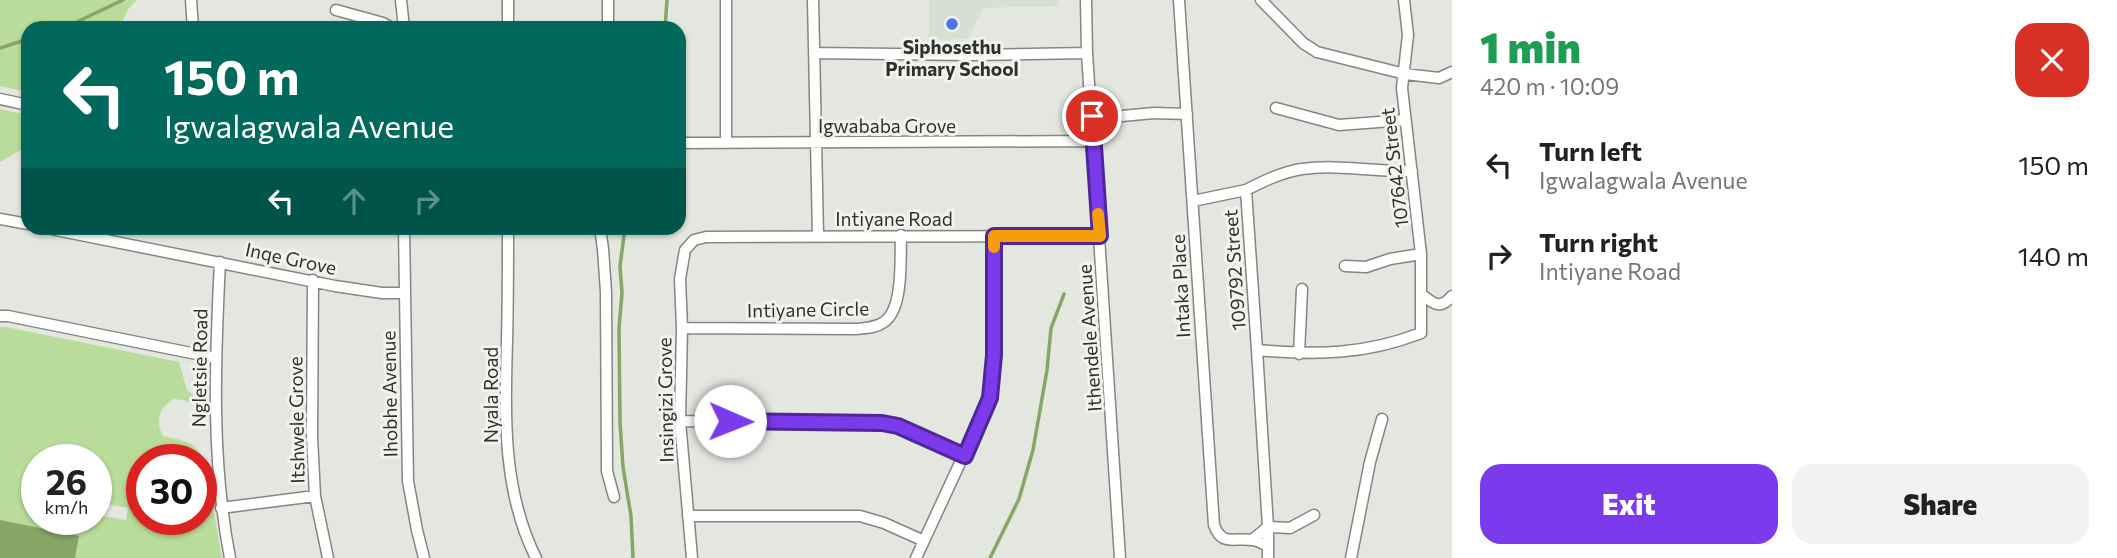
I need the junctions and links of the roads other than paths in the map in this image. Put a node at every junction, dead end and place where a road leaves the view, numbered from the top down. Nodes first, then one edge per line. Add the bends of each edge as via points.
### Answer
1 (191, 0) edge
2 (401, 0) edge
3 (508, 0) edge
4 (608, 0) edge
5 (726, 0) edge
6 (813, 0) edge
7 (1086, 0) edge
8 (1178, 0) edge
9 (1261, 0) edge
10 (1404, 0) edge
11 (337, 10) dead end
12 (192, 21) edge
13 (376, 21) edge
14 (403, 21) edge
15 (508, 21) edge
16 (608, 21) edge
17 (815, 53) junction
18 (1087, 53) junction
19 (1452, 72) edge
20 (1405, 74) junction
21 (0, 99) edge
22 (21, 104) edge
23 (1276, 108) dead end
24 (1187, 114) junction
25 (1092, 116) junction
26 (1405, 120) junction
27 (1094, 141) junction
28 (686, 143) edge
29 (726, 143) junction
30 (817, 143) junction
31 (1412, 171) junction
32 (1246, 190) junction
33 (1193, 201) junction
34 (0, 219) edge
35 (21, 223) edge
36 (82, 235) edge
37 (404, 235) edge
38 (508, 235) edge
39 (601, 235) edge
40 (818, 235) junction
41 (901, 235) junction
42 (994, 236) junction
43 (1100, 236) junction
44 (689, 243) joint
45 (1421, 254) junction
46 (220, 262) junction
47 (1345, 266) dead end
48 (313, 280) junction
49 (1302, 289) dead end
50 (405, 293) junction
51 (1421, 294) junction
52 (1452, 296) edge
53 (0, 316) edge
54 (682, 328) junction
55 (1421, 333) joint
56 (1257, 350) junction
57 (1299, 354) junction
58 (216, 358) junction
59 (1382, 419) dead end
60 (680, 421) junction
61 (965, 456) junction
62 (315, 496) junction
63 (614, 497) dead end
64 (221, 508) junction
65 (1314, 515) dead end
66 (688, 516) junction
67 (1268, 527) junction
68 (1252, 540) junction
69 (924, 541) junction
70 (1268, 546) junction
71 (1117, 557) edge
72 (230, 558) edge
73 (328, 558) edge
74 (424, 558) edge
75 (536, 558) edge
76 (692, 558) edge
77 (916, 558) edge
78 (1268, 558) edge
79 (1351, 558) edge

1 - 12 street
2 - 14 street
3 - 15 street
4 - 16 street
5 - 29 street
6 - 17 street
7 - 18 street, Ithendele Avenue
8 - 24 street, Intaka Place
9 - 20 street via 1317,52
10 - 20 street, 107642 Street via 1408,35
11 - 13 street
17 - 18 street
17 - 30 street
18 - 25 street, Ithendele Avenue
19 - 20 street via 1439,78
20 - 26 street, 107642 Street
21 - 22 street
23 - 26 street via 1339,125
24 - 25 street
24 - 33 street, Intaka Place
25 - 27 street, Ithendele Avenue
26 - 31 street, 107642 Street
27 - 30 street, Igwababa Grove
27 - 43 street, Ithendele Avenue
28 - 29 street, Igwababa Grove
29 - 30 street, Igwababa Grove
30 - 40 street
31 - 32 street, 109792 Street via 1302,169 1276,175
31 - 45 street, 107642 Street
32 - 33 street
32 - 56 street, 109792 Street
33 - 68 street, Intaka Place via 1214,525 1222,538
34 - 35 street
36 - 46 street, Inqe Grove
37 - 50 street, Ihobhe Avenue
38 - 75 street, Nyala Road via 508,464 516,507
39 - 63 street via 606,292 607,471
40 - 41 street, Intiyane Road
40 - 44 street, Intiyane Road via 700,237
41 - 42 street, Intiyane Road
41 - 54 street, Intiyane Circle via 897,303 890,317 875,326
42 - 43 street, Intiyane Road
42 - 61 street via 990,398
43 - 71 street, Ithendele Avenue
44 - 54 street, Insingizi Grove via 680,279
45 - 47 street via 1366,267
45 - 51 street, 107642 Street
46 - 48 street, Inqe Grove
46 - 58 street, Ngletsie Road
48 - 50 street, Inqe Grove
48 - 62 street, Itshwele Grove
49 - 57 street
50 - 74 street, Ihobhe Avenue via 408,481
51 - 52 street via 1439,305
51 - 55 street, 107642 Street
53 - 58 street
54 - 60 street, Insingizi Grove
55 - 57 street, 109792 Street via 1347,352
56 - 57 street, 109792 Street
56 - 67 street
58 - 64 street, Ngletsie Road
59 - 79 street
60 - 61 street via 882,423
60 - 66 street, Insingizi Grove
61 - 69 street
62 - 64 street
62 - 73 street, Itshwele Grove
64 - 72 street, Ngletsie Road
65 - 67 street via 1290,528
66 - 69 street via 860,516
66 - 76 street, Insingizi Grove
67 - 68 street
67 - 70 street
68 - 70 street, Intaka Place
69 - 77 street
70 - 78 street

